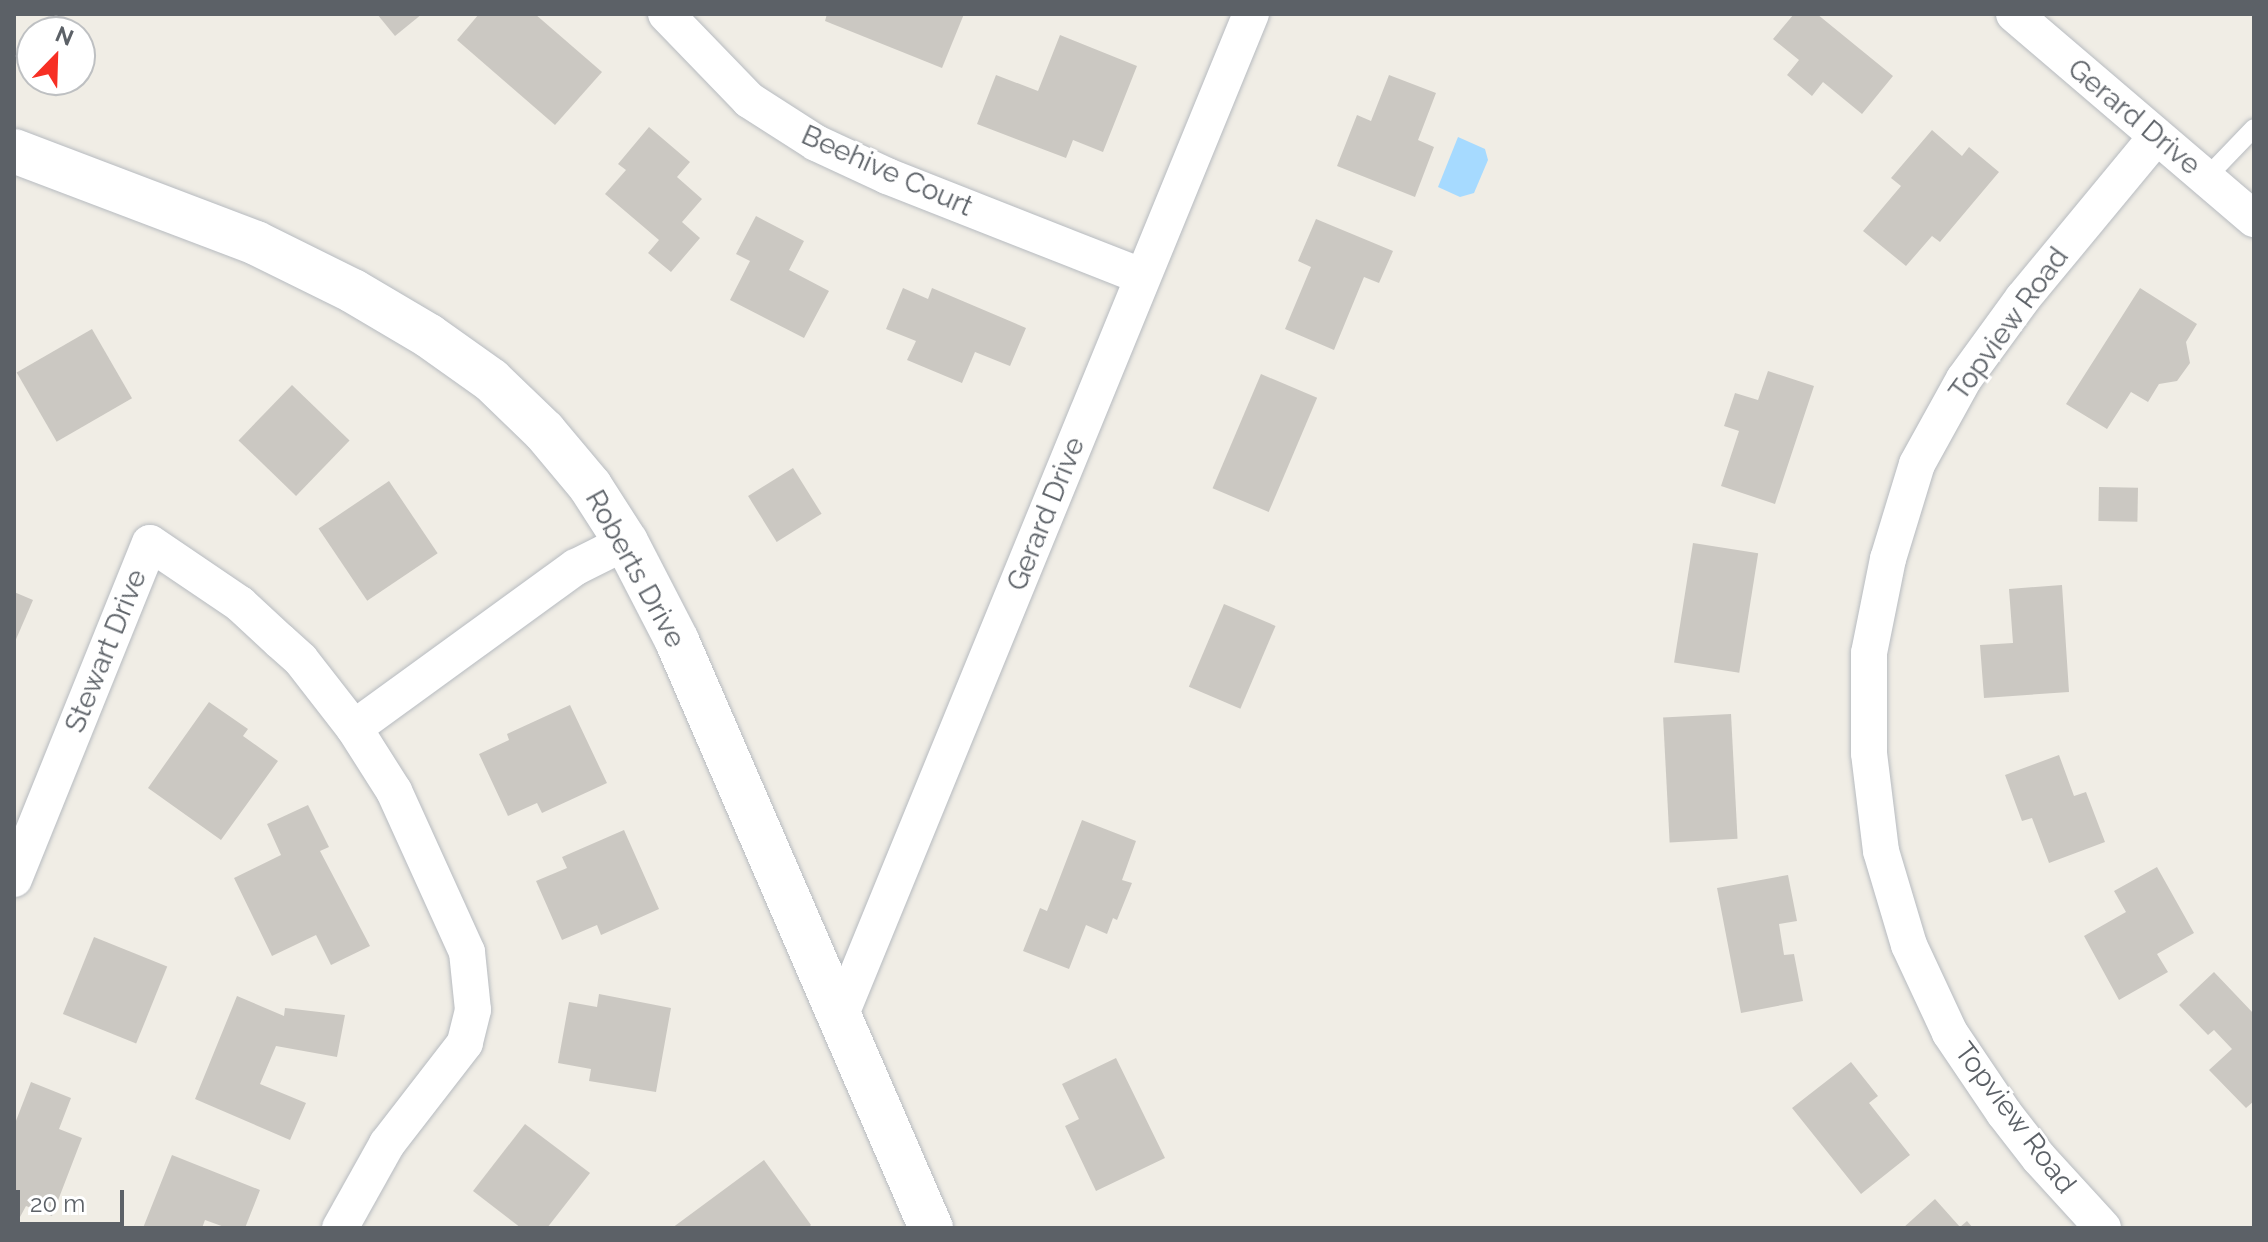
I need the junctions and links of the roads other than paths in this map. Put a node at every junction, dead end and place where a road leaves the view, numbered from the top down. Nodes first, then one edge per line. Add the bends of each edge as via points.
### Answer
1 (666, 14) edge
2 (1251, 14) edge
3 (2014, 14) edge
4 (2254, 128) edge
5 (2156, 137) junction
6 (14, 151) edge
7 (2206, 178) junction
8 (2254, 219) edge
9 (1141, 276) junction
10 (626, 542) junction
11 (354, 728) junction
12 (14, 879) edge
13 (841, 1014) junction
14 (340, 1228) edge
15 (931, 1228) edge
16 (2103, 1228) edge

1 - 9 street, Beehive Court via 749,100 816,143
2 - 9 street, Gerard Drive
3 - 5 street, Gerard Drive
4 - 7 lane
5 - 7 street, Gerard Drive
5 - 16 street, Topview Road via 2023,298 1964,379 1917,464 1888,559 1869,653 1869,753 1881,851 1909,945 1950,1033 1997,1102
6 - 10 street, Roberts Drive via 256,243 429,336 491,380 544,431 590,486
7 - 8 street, Gerard Drive
9 - 13 street, Gerard Drive
10 - 11 street via 576,567
10 - 13 street, Roberts Drive via 677,641
11 - 12 street, Stewart Drive via 301,660 240,604 150,543
11 - 14 street via 394,791 464,945 473,1010 465,1043 387,1144
13 - 15 street, Roberts Drive

